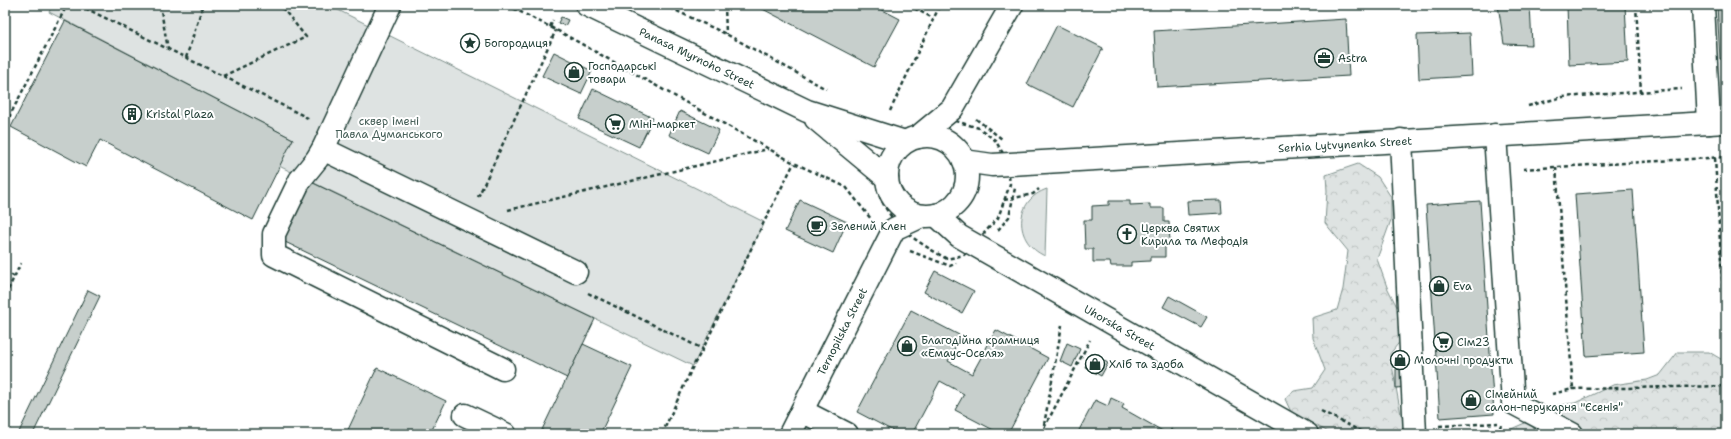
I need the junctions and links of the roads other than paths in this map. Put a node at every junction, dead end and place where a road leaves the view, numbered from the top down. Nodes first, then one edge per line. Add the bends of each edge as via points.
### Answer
1 (390, 5) edge
2 (587, 5) edge
3 (1012, 5) edge
4 (1703, 5) edge
5 (952, 109) junction
6 (807, 111) junction
7 (1718, 122) edge
8 (1494, 135) junction
9 (327, 139) junction
10 (911, 140) junction
11 (1401, 140) junction
12 (960, 155) junction
13 (888, 185) junction
14 (929, 215) junction
15 (884, 227) junction
16 (576, 272) dead end
17 (503, 370) dead end
18 (802, 411) junction
19 (465, 415) dead end
20 (1414, 430) edge
21 (505, 434) edge
22 (790, 434) edge
23 (847, 434) edge
24 (1307, 434) edge
25 (1572, 434) edge

1 - 9 street
2 - 6 street, Panasa Myrnoho Street
3 - 5 street
4 - 7 street
5 - 10 street
5 - 12 street
6 - 10 street, Panasa Myrnoho Street
6 - 13 street, Panasa Myrnoho Street
7 - 8 street, Serhia Lytvynenka Street
8 - 11 street, Serhia Lytvynenka Street
8 - 25 street via 1513,403
9 - 16 street via 468,219
9 - 17 street via 317,159 300,180 274,234 274,256
10 - 12 street via 932,136 945,141
10 - 13 street via 895,152 888,164
11 - 12 street, Serhia Lytvynenka Street via 992,165
11 - 20 street
12 - 14 street via 967,174 965,188 948,210
13 - 14 street via 897,203 908,212
13 - 15 street
14 - 15 street
14 - 24 street, Uhorska Street via 959,236
15 - 18 street, Ternopilska Street
18 - 22 street, Ternopilska Street
18 - 23 street
19 - 21 street

